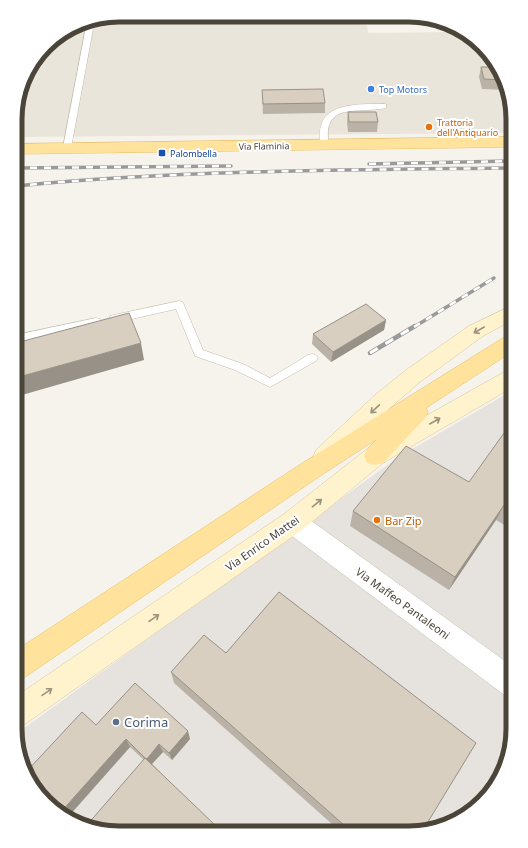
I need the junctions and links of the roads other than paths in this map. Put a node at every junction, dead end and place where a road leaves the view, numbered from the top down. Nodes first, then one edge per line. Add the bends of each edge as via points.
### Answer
1 (89, 29) dead end
2 (383, 106) dead end
3 (506, 142) edge
4 (325, 145) junction
5 (22, 148) edge
6 (67, 148) junction
7 (506, 316) edge
8 (22, 338) edge
9 (506, 345) edge
10 (312, 358) dead end
11 (506, 381) edge
12 (434, 391) junction
13 (375, 456) junction
14 (309, 471) junction
15 (293, 522) junction
16 (22, 662) edge
17 (506, 679) edge
18 (22, 709) edge

1 - 6 lane
2 - 4 lane via 349,108 327,119 324,125
3 - 4 main road, Via Flaminia
4 - 6 main road, Via Flaminia
5 - 6 main road, Via Flaminia
7 -> 14 street via 476,331 413,376
8 - 10 lane via 179,305 199,353 239,367 270,383
9 - 12 main road
13 -> 11 street, Via Enrico Mattei
12 - 13 main road
12 - 14 main road
15 -> 13 street, Via Enrico Mattei
14 - 16 main road
15 - 17 street, Via Maffeo Pantaleoni
18 -> 15 street, Via Enrico Mattei

